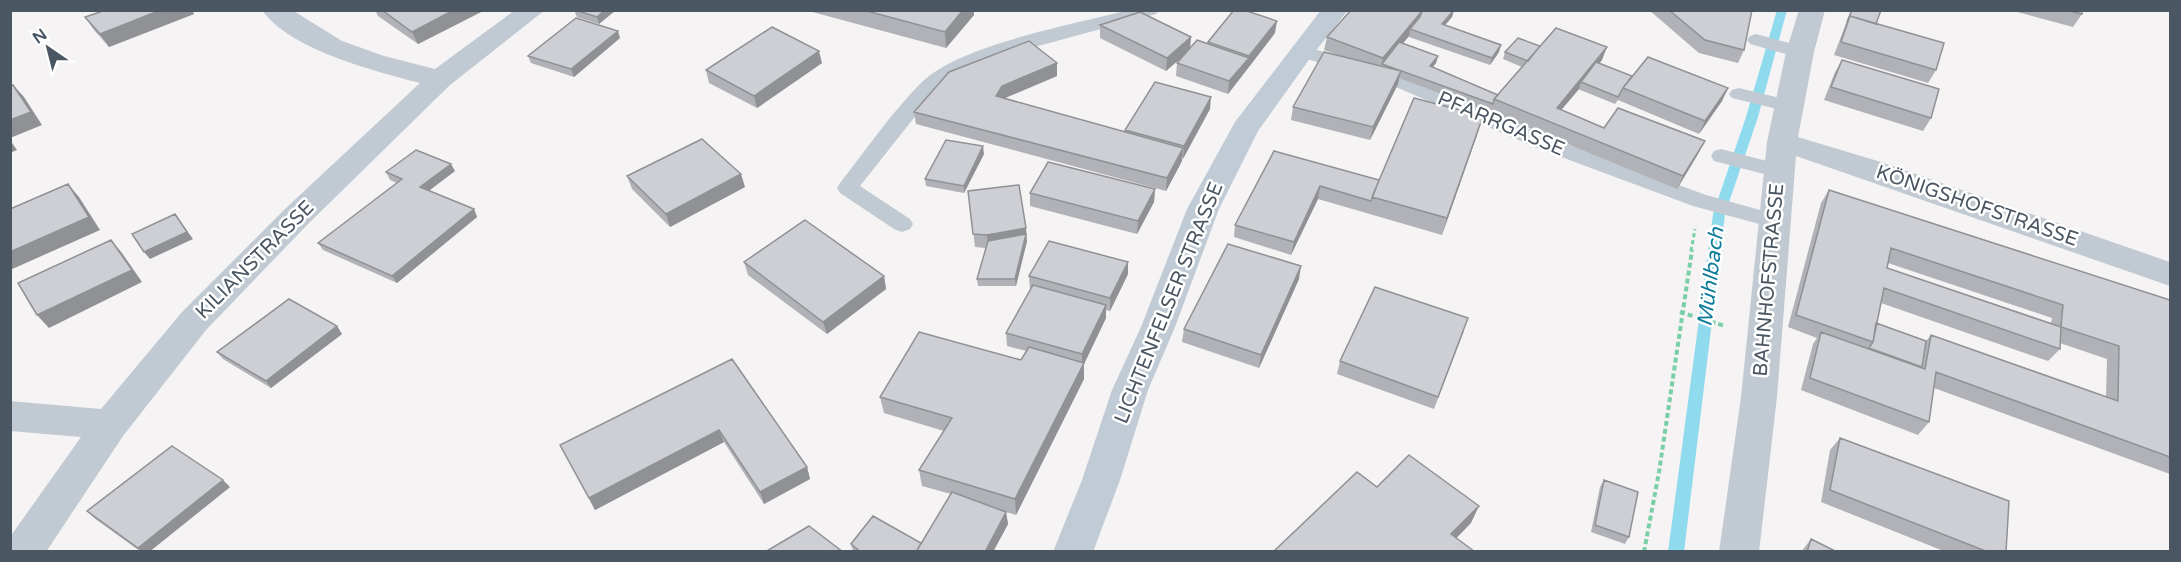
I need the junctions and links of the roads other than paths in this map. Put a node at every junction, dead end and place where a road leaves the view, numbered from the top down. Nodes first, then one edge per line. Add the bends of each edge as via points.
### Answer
1 (275, 10) edge
2 (532, 10) edge
3 (1150, 10) edge
4 (1335, 10) edge
5 (1812, 10) edge
6 (1760, 41) dead end
7 (1792, 49) junction
8 (1301, 51) junction
9 (440, 80) junction
10 (1742, 94) dead end
11 (1777, 103) junction
12 (1725, 157) dead end
13 (1770, 159) junction
14 (1774, 221) junction
15 (902, 224) dead end
16 (2170, 273) edge
17 (10, 416) edge
18 (110, 425) junction
19 (23, 552) edge
20 (1073, 552) edge
21 (1739, 552) edge

1 - 9 street via 326,46
2 - 9 street, KILIANSTRASSE
3 - 15 lane via 965,63 929,86 847,188
4 - 8 street, LICHTENFELSER STRASSE
5 - 7 street, BAHNHOFSTRASSE
6 - 7 lane
7 - 11 street, BAHNHOFSTRASSE
8 - 14 lane, PFARRGASSE via 1396,80 1544,143 1708,203
8 - 20 street, LICHTENFELSER STRASSE via 1245,129 1203,208 1130,390
9 - 18 street, KILIANSTRASSE via 194,321
10 - 11 lane
11 - 13 street, BAHNHOFSTRASSE
12 - 13 lane
13 - 14 street, BAHNHOFSTRASSE
13 - 16 street, KÖNIGSHOFSTRASSE via 1893,177
14 - 21 street, BAHNHOFSTRASSE via 1759,397
17 - 18 street
18 - 19 street, KILIANSTRASSE

